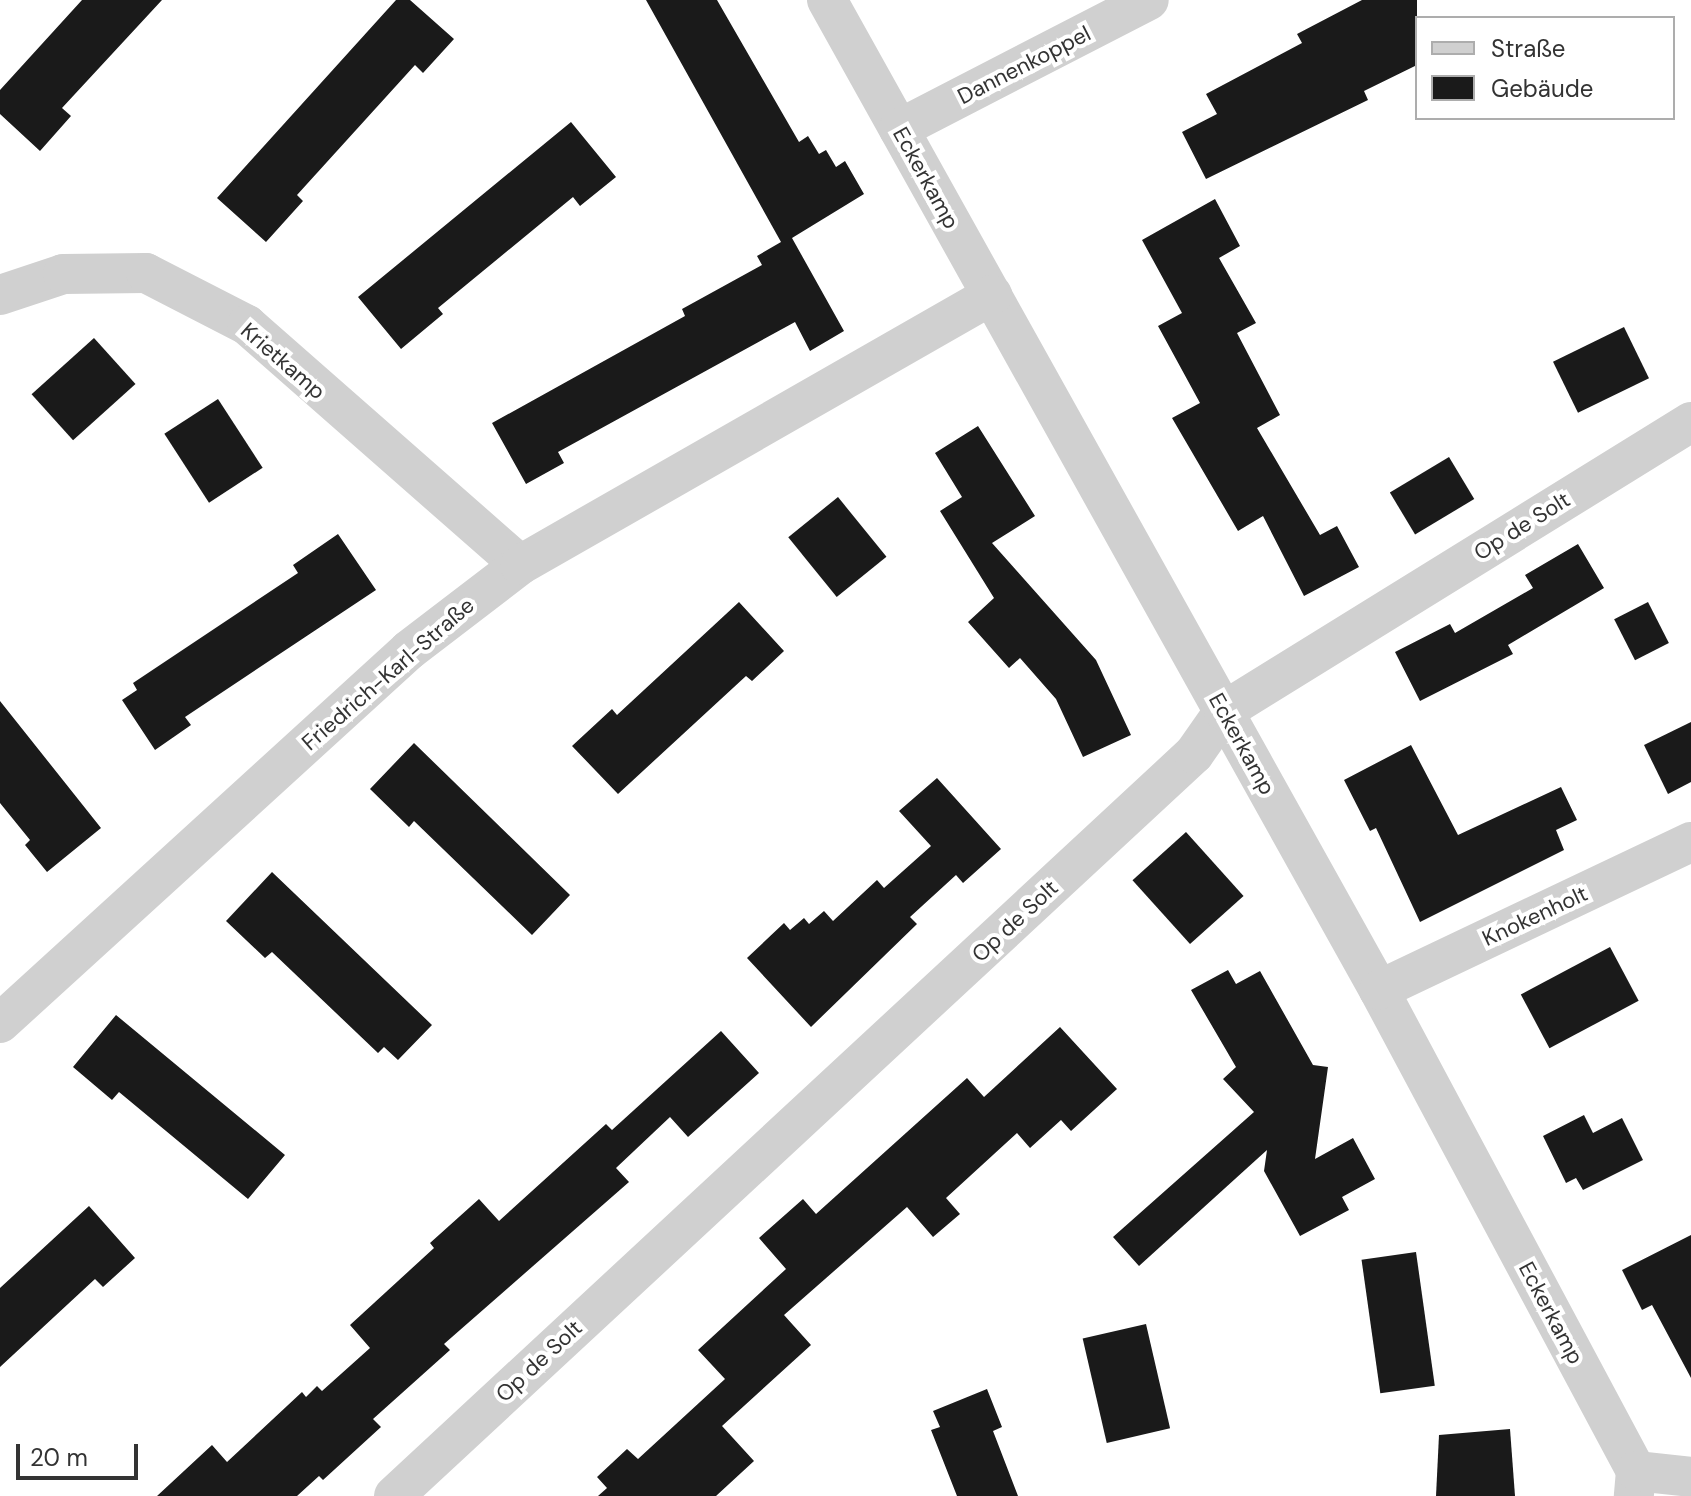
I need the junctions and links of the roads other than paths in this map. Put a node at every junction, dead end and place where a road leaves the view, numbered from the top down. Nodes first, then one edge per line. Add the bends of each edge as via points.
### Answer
1 (827, 0) edge
2 (1149, 0) edge
3 (899, 129) junction
4 (0, 295) edge
5 (992, 295) junction
6 (1691, 422) edge
7 (520, 565) junction
8 (1224, 711) junction
9 (1691, 842) edge
10 (1379, 990) junction
11 (0, 1023) edge
12 (1691, 1477) edge
13 (1635, 1484) edge
14 (394, 1496) edge

1 - 3 street, Eckerkamp
2 - 3 street, Dannenkoppel
3 - 5 street, Eckerkamp
4 - 7 street, Krietkamp via 63,274 146,273 247,325
5 - 7 street, Friedrich-Karl-Straße
5 - 8 street, Eckerkamp
6 - 8 street, Op de Solt
7 - 11 street, Friedrich-Karl-Straße via 409,650
8 - 10 street, Eckerkamp
8 - 14 street, Op de Solt via 1194,754
9 - 10 street, Knokenholt
10 - 13 street, Eckerkamp
12 - 13 street

